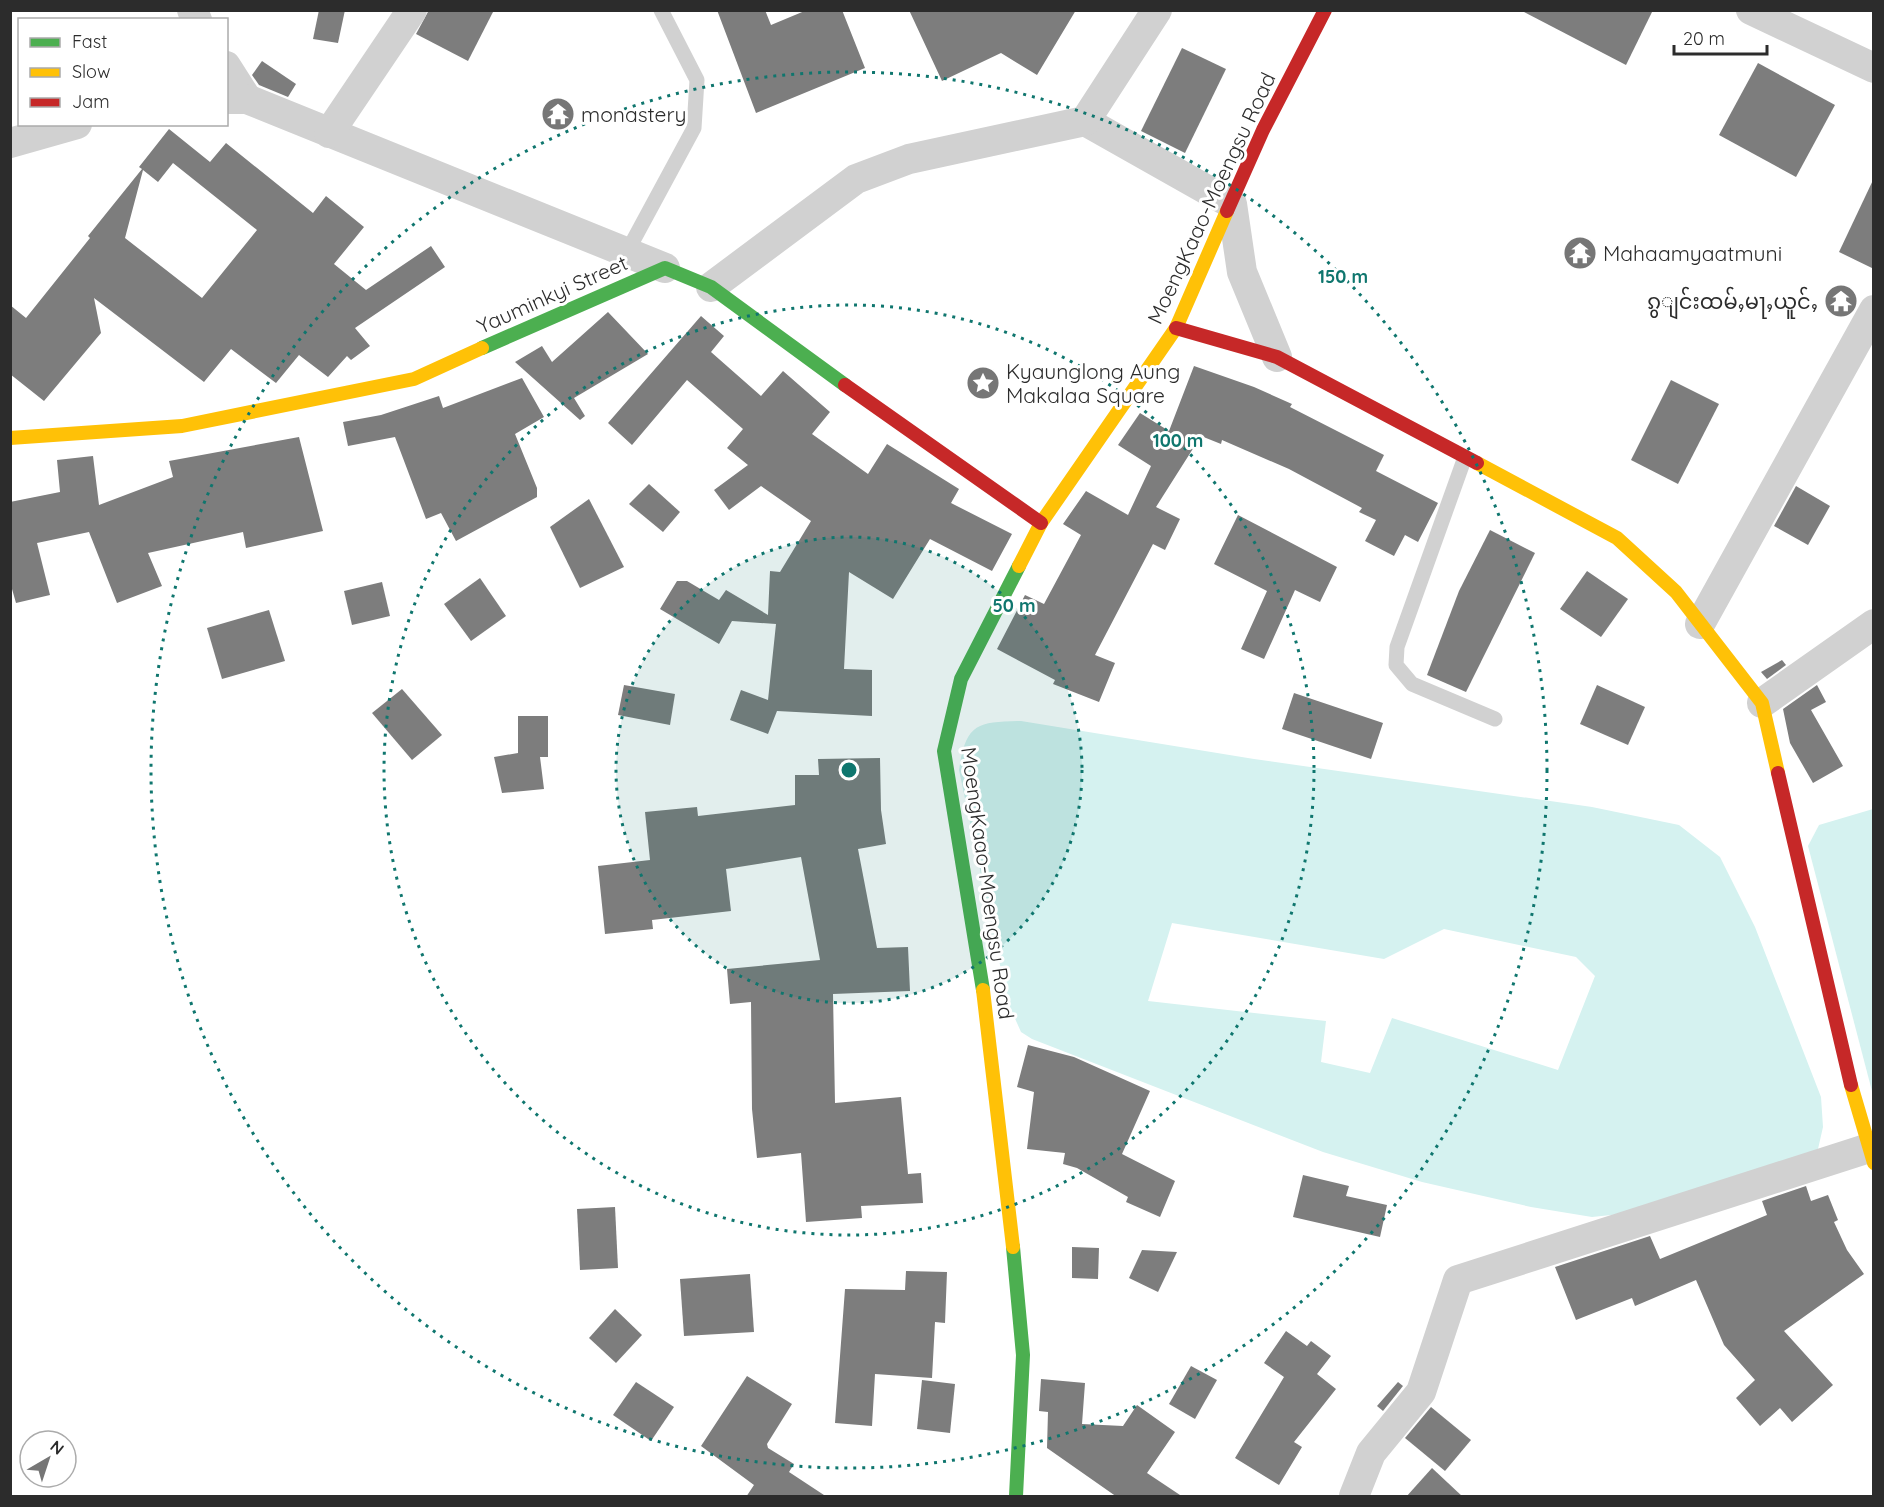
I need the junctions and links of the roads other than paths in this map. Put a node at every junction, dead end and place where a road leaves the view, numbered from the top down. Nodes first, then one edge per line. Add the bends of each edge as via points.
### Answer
1 (412, 10) edge
2 (661, 10) edge
3 (1157, 10) edge
4 (1751, 10) edge
5 (1315, 14) edge
6 (1874, 68) edge
7 (228, 72) edge
8 (237, 99) edge
9 (1085, 121) junction
10 (70, 126) edge
11 (329, 133) junction
12 (10, 143) edge
13 (1232, 204) junction
14 (627, 252) junction
15 (665, 268) junction
16 (711, 287) junction
17 (1874, 310) edge
18 (1176, 328) junction
19 (1277, 357) junction
20 (10, 438) edge
21 (1465, 457) junction
22 (1041, 523) junction
23 (1700, 624) junction
24 (1874, 624) edge
25 (1762, 703) junction
26 (1495, 719) dead end
27 (1871, 1155) edge
28 (1016, 1497) edge
29 (1354, 1497) edge

1 - 11 street
2 - 14 lane via 697,80 694,128
3 - 9 street
4 - 6 street
5 - 13 street, MoengKaao-Moengsu Road
7 - 8 street
8 - 11 street
9 - 13 street
9 - 16 street via 909,159 856,179
10 - 12 street
11 - 14 street
13 - 18 street, MoengKaao-Moengsu Road
13 - 19 street via 1242,272
14 - 15 street
15 - 16 street
15 - 20 street, Yauminkyi Street via 414,379 182,426
16 - 22 street
17 - 23 street
18 - 19 street
18 - 22 street, MoengKaao-Moengsu Road
19 - 21 street
21 - 23 street via 1617,538 1676,592
21 - 26 lane via 1397,647 1396,665 1412,684
22 - 28 street, MoengKaao-Moengsu Road via 961,679 944,751 980,967 1022,1343
23 - 25 street
24 - 25 street
25 - 27 street via 1850,1082
27 - 29 street via 1458,1280 1420,1392 1371,1453

